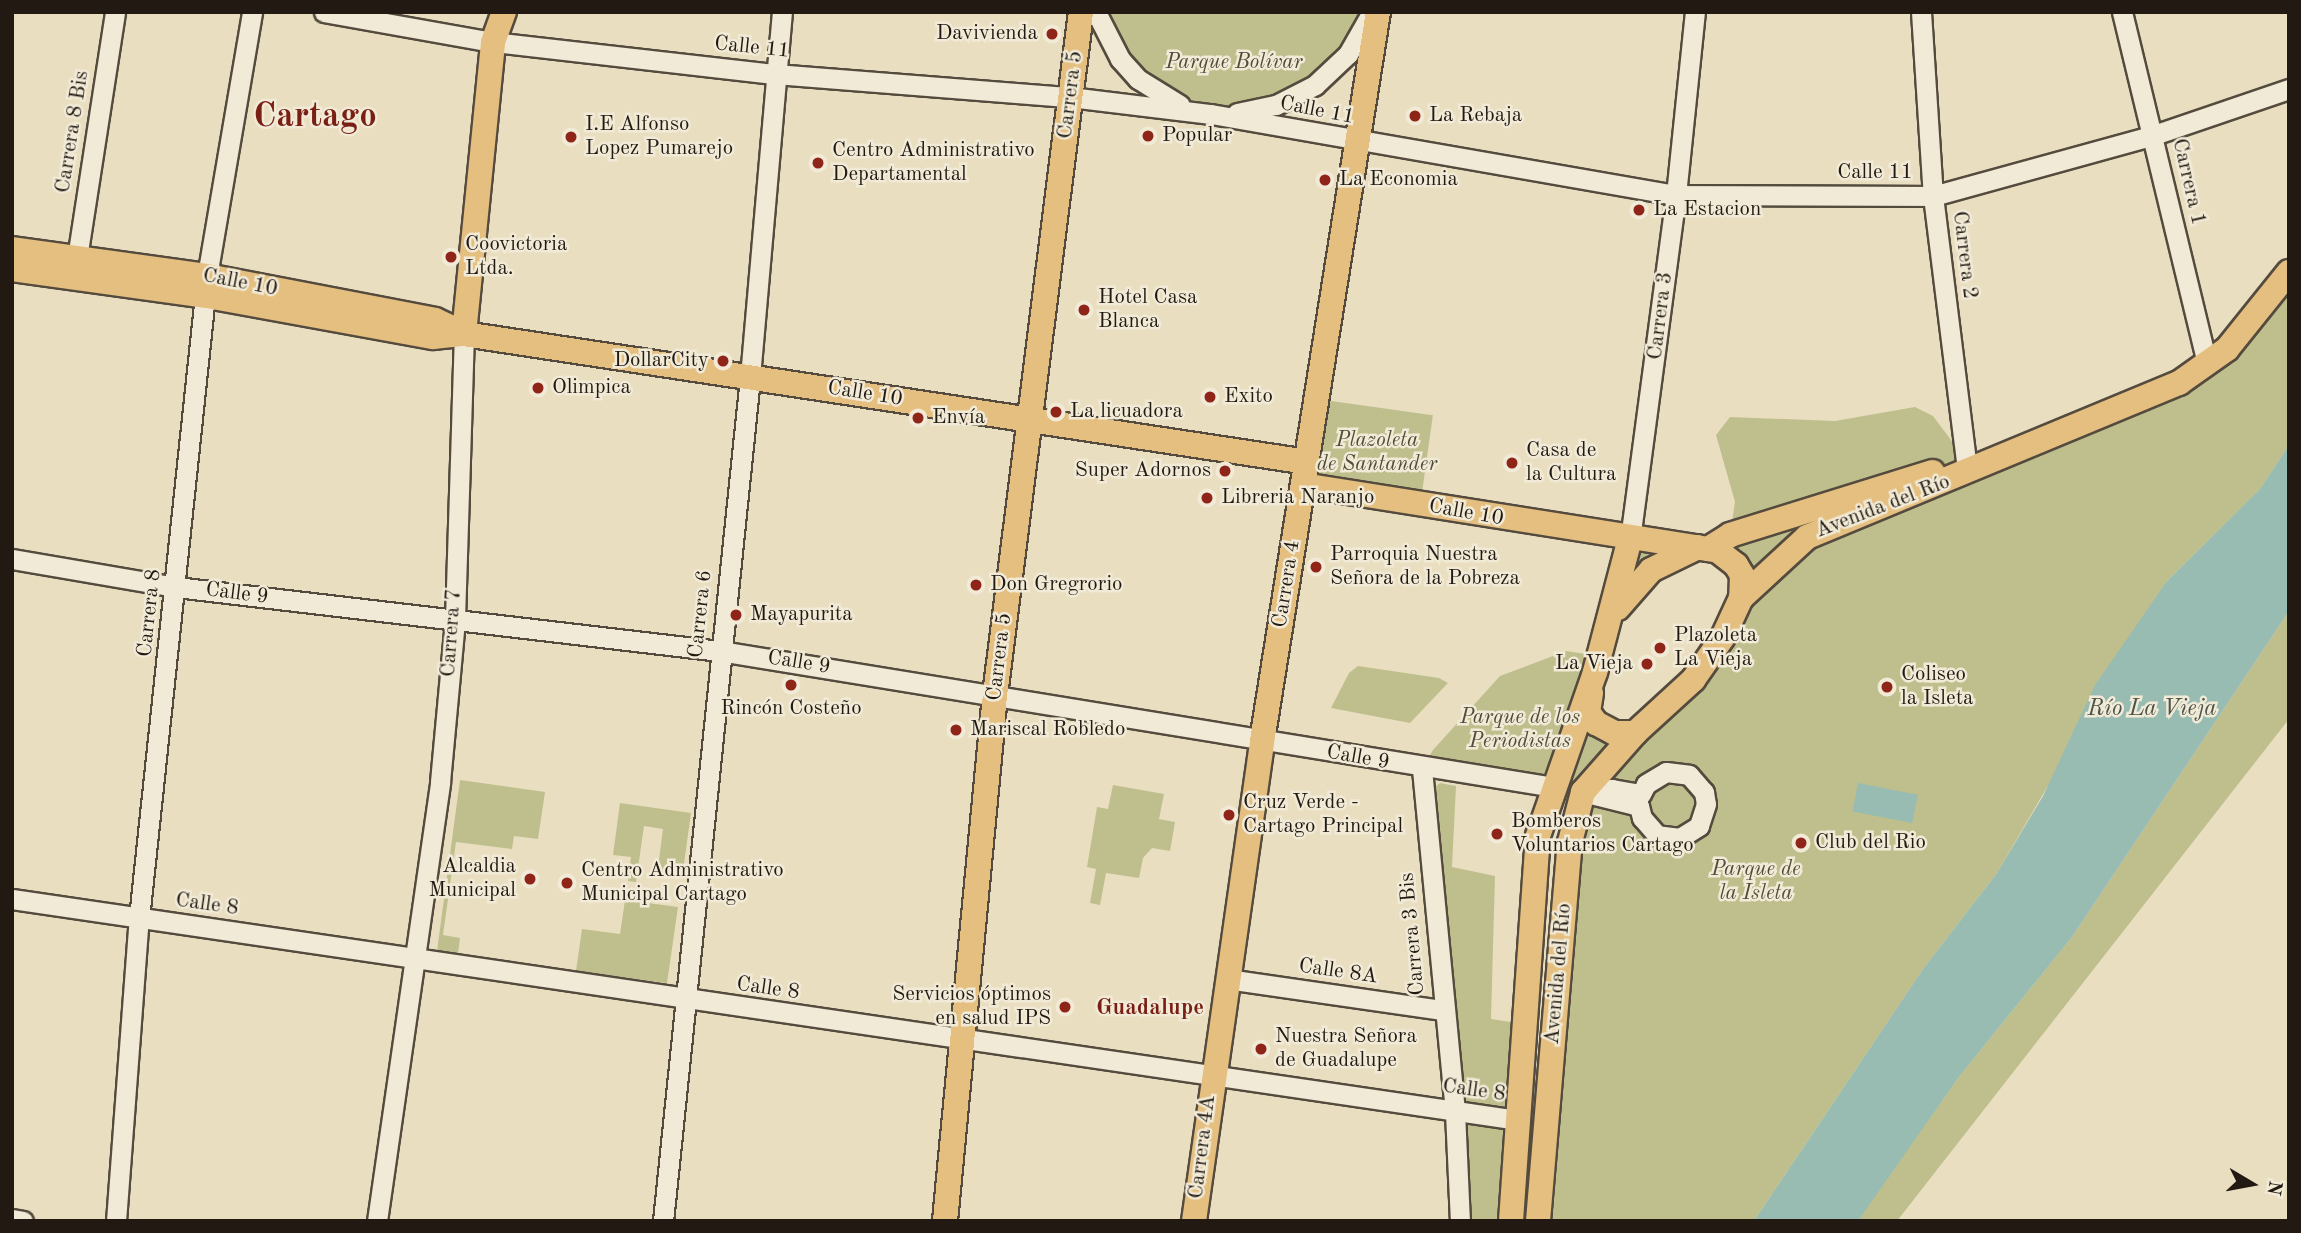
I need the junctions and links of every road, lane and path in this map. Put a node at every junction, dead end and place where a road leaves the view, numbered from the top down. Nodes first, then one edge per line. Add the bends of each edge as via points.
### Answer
1 (115, 12) edge
2 (251, 12) edge
3 (324, 12) edge
4 (485, 12) edge
5 (504, 12) edge
6 (782, 12) edge
7 (1082, 12) edge
8 (1096, 12) edge
9 (1372, 12) edge
10 (1378, 12) edge
11 (1695, 12) edge
12 (1921, 12) edge
13 (2122, 12) edge
14 (493, 41) junction
15 (775, 74) junction
16 (2289, 89) edge
17 (1070, 97) junction
18 (1211, 114) junction
19 (2154, 135) junction
20 (1358, 142) junction
21 (1676, 195) junction
22 (1933, 196) junction
23 (12, 249) edge
24 (2289, 257) edge
25 (77, 258) junction
26 (12, 269) edge
27 (2289, 272) edge
28 (207, 286) junction
29 (464, 334) junction
30 (2206, 359) junction
31 (750, 377) junction
32 (1029, 422) junction
33 (1966, 461) junction
34 (1305, 473) junction
35 (1630, 539) junction
36 (1703, 547) junction
37 (12, 559) edge
38 (176, 587) junction
39 (1741, 598) junction
40 (1609, 616) joint
41 (455, 619) junction
42 (720, 651) junction
43 (1592, 686) junction
44 (995, 695) junction
45 (1635, 733) junction
46 (1262, 741) junction
47 (1422, 769) junction
48 (1553, 787) junction
49 (1583, 792) junction
50 (1640, 800) dead end
51 (12, 899) edge
52 (139, 918) junction
53 (417, 959) junction
54 (1227, 979) junction
55 (684, 1001) junction
56 (1443, 1010) junction
57 (961, 1039) junction
58 (1213, 1074) junction
59 (1455, 1112) junction
60 (1517, 1120) junction
61 (12, 1219) edge
62 (23, 1221) edge
63 (116, 1221) edge
64 (377, 1221) edge
65 (663, 1221) edge
66 (945, 1221) edge
67 (1194, 1221) edge
68 (1461, 1221) edge
69 (1511, 1221) edge
70 (1538, 1221) edge

1 - 25 street, Carrera 8 Bis
2 - 28 street, Carrera 8
3 - 14 street, Calle 11
4 - 14 main road, Carrera 7
5 - 14 main road, Carrera 7
6 - 15 street, Carrera 6
7 - 17 main road, Carrera 5
8 - 18 street via 1119,59 1138,79 1160,95
9 - 18 street via 1348,54 1315,85 1255,111
10 - 20 main road, Carrera 4
11 - 21 street, Carrera 3
12 - 22 street, Carrera 2
13 - 19 street, Carrera 1
14 - 15 street, Calle 11
14 - 29 main road, Carrera 7
15 - 17 street, Calle 11
15 - 31 street, Carrera 6
16 - 19 street, Calle 11
17 - 18 street, Calle 11
17 - 32 main road, Carrera 5
18 - 20 street, Calle 11
19 - 22 street, Calle 11
19 - 30 street, Carrera 1
20 - 21 street, Calle 11
20 - 34 main road, Carrera 4
21 - 22 street, Calle 11
21 - 35 street, Carrera 3
22 - 33 street, Carrera 2
23 - 25 main road, Calle 10
24 - 30 main road, Avenida del Río
25 - 28 main road, Calle 10
26 - 28 main road, Calle 10
27 - 30 main road, Avenida del Río via 2227,349
28 - 29 main road, Calle 10 via 433,337
28 - 38 street, Carrera 8
29 - 31 main road, Calle 10
29 - 41 street, Carrera 7
30 - 33 main road, Avenida del Río via 2175,377
30 - 39 main road, Avenida del Río via 2158,392 1807,537
31 - 32 main road, Calle 10
31 - 42 street, Carrera 6
32 - 34 main road, Calle 10
32 - 44 main road, Carrera 5
33 - 36 main road, Avenida del Río
34 - 35 main road, Calle 10
34 - 46 main road, Carrera 4
35 - 36 main road, Calle 10
35 - 40 main road, Carrera 3
36 - 39 main road via 1737,565 1742,575
36 - 43 main road, Avenida del Río via 1651,570 1622,599
37 - 38 street, Calle 9
38 - 41 street, Calle 9
38 - 52 street, Carrera 8
39 - 45 main road, Avenida del Río via 1723,637 1693,680
40 - 43 main road, Avenida del Río
41 - 42 street, Calle 9
41 - 53 street, Carrera 7
42 - 44 street, Calle 9
42 - 55 street, Carrera 6
43 - 45 main road via 1588,712 1602,727
43 - 48 main road, Avenida del Río
44 - 46 street, Calle 9
44 - 57 main road, Carrera 5
45 - 49 main road, Avenida del Río
46 - 47 street, Calle 9
46 - 54 main road, Carrera 4
47 - 48 street, Calle 9
47 - 56 street, Carrera 3 Bis
48 - 49 main road, Calle 9
48 - 60 main road, Avenida del Río via 1538,836
49 - 50 street, Calle 9
49 - 70 main road, Avenida del Río via 1570,842
51 - 52 street, Calle 8
52 - 53 street, Calle 8
52 - 63 street, Carrera 8
53 - 55 street, Calle 8
53 - 64 street, Carrera 7
54 - 56 street, Calle 8A
54 - 58 main road, Carrera 4
55 - 57 street, Calle 8
55 - 65 street, Carrera 6
56 - 59 street, Carrera 3 Bis
57 - 58 street, Calle 8
57 - 66 main road, Carrera 5
58 - 59 street, Calle 8
58 - 67 main road, Carrera 4A
59 - 60 street, Calle 8
59 - 68 street, Carrera 3 Bis
60 - 69 main road, Avenida del Río
61 - 62 street

